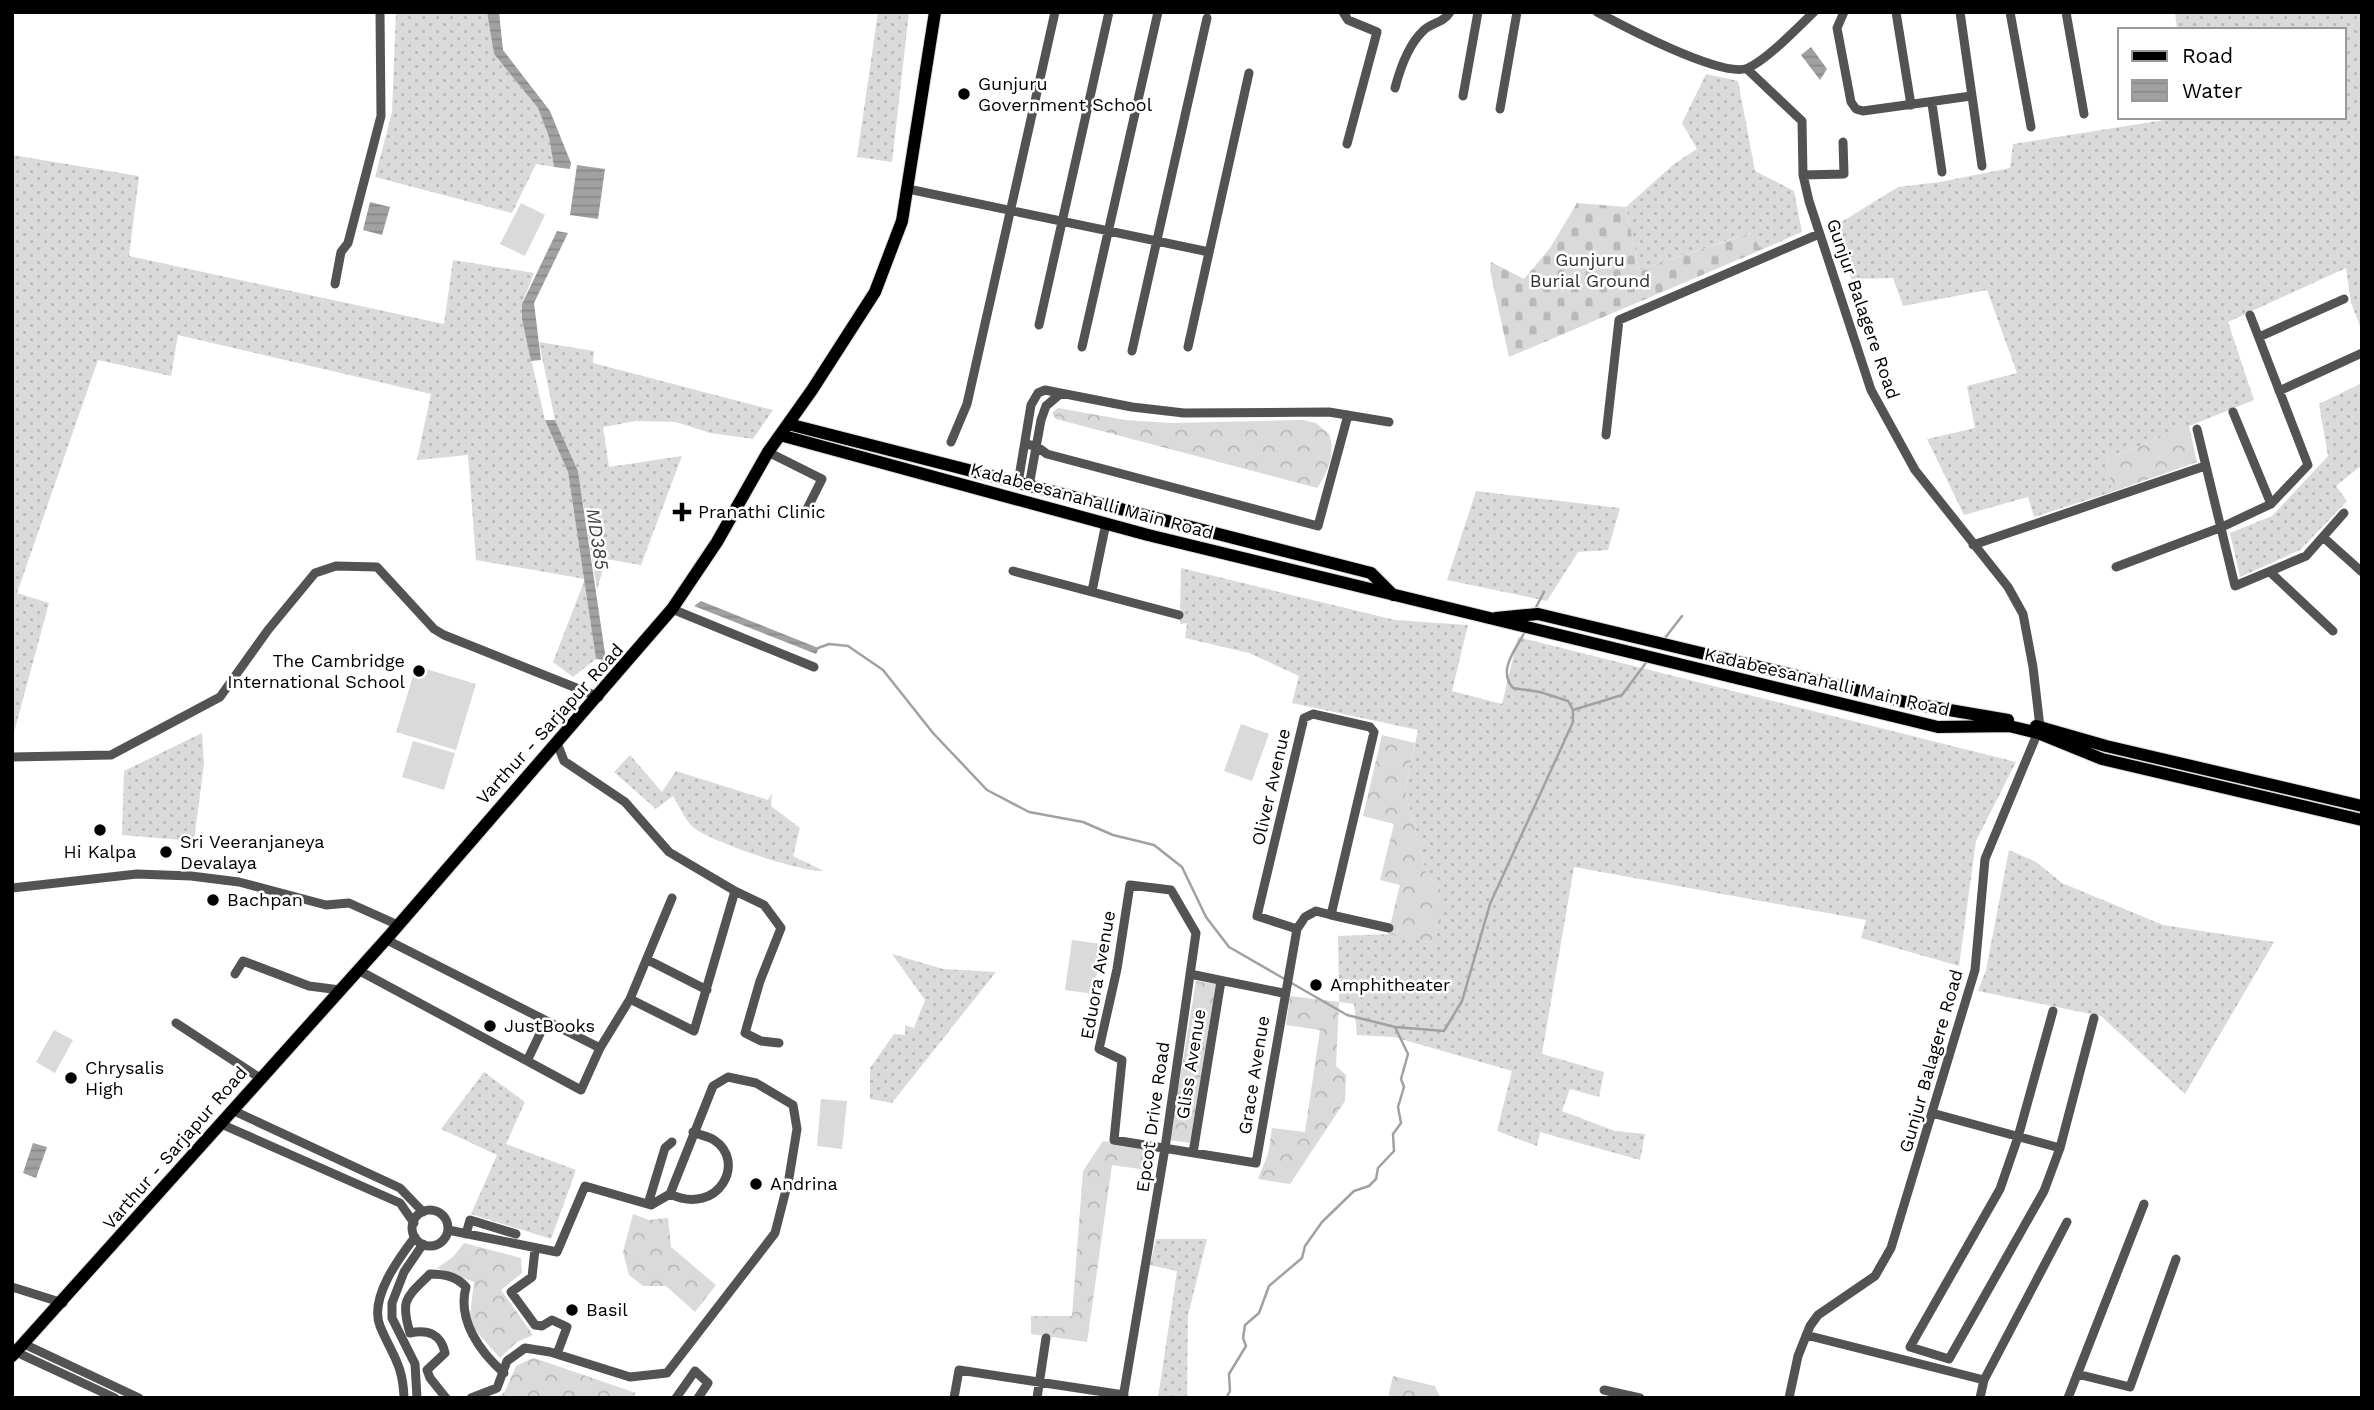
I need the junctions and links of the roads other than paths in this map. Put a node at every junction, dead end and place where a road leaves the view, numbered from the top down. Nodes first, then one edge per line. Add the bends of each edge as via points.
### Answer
1 (380, 12) edge
2 (935, 12) edge
3 (1055, 12) edge
4 (1109, 12) edge
5 (1158, 12) edge
6 (1343, 12) edge
7 (1450, 12) edge
8 (1478, 12) edge
9 (1517, 12) edge
10 (1597, 12) edge
11 (1814, 12) edge
12 (1844, 12) edge
13 (1896, 12) edge
14 (1959, 12) edge
15 (2010, 12) edge
16 (2066, 12) edge
17 (1207, 18) dead end
18 (1747, 69) junction
19 (1250, 73) dead end
20 (1395, 88) dead end
21 (1463, 96) dead end
22 (1971, 96) junction
23 (1932, 104) junction
24 (1911, 105) junction
25 (1500, 109) dead end
26 (2084, 114) dead end
27 (2032, 127) dead end
28 (1843, 142) dead end
29 (1347, 144) dead end
30 (1982, 166) dead end
31 (1942, 172) dead end
32 (1803, 175) junction
33 (908, 188) junction
34 (1010, 210) junction
35 (1063, 221) junction
36 (1108, 231) junction
37 (1819, 233) junction
38 (1157, 241) junction
39 (1209, 252) junction
40 (335, 284) dead end
41 (2344, 299) dead end
42 (2250, 315) dead end
43 (1038, 325) dead end
44 (2259, 337) junction
45 (1082, 347) dead end
46 (1188, 347) dead end
47 (1132, 351) dead end
48 (2362, 353) edge
49 (2279, 391) junction
50 (1060, 394) junction
51 (2233, 412) dead end
52 (1348, 415) junction
53 (1389, 422) dead end
54 (788, 424) junction
55 (2197, 429) dead end
56 (780, 435) junction
57 (1606, 435) dead end
58 (951, 442) dead end
59 (1025, 444) junction
60 (1036, 446) junction
61 (768, 452) junction
62 (2205, 466) junction
63 (1024, 484) junction
64 (2271, 504) junction
65 (806, 511) dead end
66 (2344, 513) dead end
67 (1105, 523) junction
68 (2222, 527) junction
69 (2323, 537) junction
70 (1973, 545) junction
71 (2116, 567) dead end
72 (1013, 571) dead end
73 (2270, 572) junction
74 (2362, 572) edge
75 (1092, 591) junction
76 (1395, 597) junction
77 (672, 609) junction
78 (1179, 615) dead end
79 (1487, 619) junction
80 (2333, 631) dead end
81 (814, 667) dead end
82 (598, 697) junction
83 (2039, 730) junction
84 (557, 743) junction
85 (12, 757) edge
86 (2362, 806) edge
87 (2362, 820) edge
88 (1130, 885) joint
89 (12, 888) edge
90 (735, 891) junction
91 (673, 898) dead end
92 (1331, 915) junction
93 (398, 925) junction
94 (1388, 928) dead end
95 (1297, 929) junction
96 (384, 939) junction
97 (648, 960) junction
98 (358, 970) junction
99 (234, 974) dead end
100 (1189, 974) junction
101 (1221, 981) junction
102 (340, 990) junction
103 (707, 990) junction
104 (1283, 993) junction
105 (629, 999) junction
106 (2053, 1011) dead end
107 (2094, 1018) dead end
108 (546, 1021) junction
109 (176, 1023) dead end
110 (779, 1043) dead end
111 (600, 1048) junction
112 (527, 1060) junction
113 (260, 1078) junction
114 (232, 1110) junction
115 (1932, 1113) junction
116 (221, 1124) junction
117 (280, 1132) junction
118 (693, 1132) junction
119 (2018, 1137) junction
120 (672, 1142) dead end
121 (274, 1145) junction
122 (2060, 1147) junction
123 (1166, 1148) junction
124 (1193, 1153) junction
125 (670, 1194) junction
126 (648, 1204) junction
127 (2144, 1204) dead end
128 (423, 1212) junction
129 (2067, 1222) dead end
130 (414, 1223) junction
131 (448, 1230) junction
132 (466, 1234) junction
133 (516, 1234) dead end
134 (415, 1237) junction
135 (423, 1244) junction
136 (535, 1249) junction
137 (2176, 1259) dead end
138 (12, 1287) edge
139 (62, 1303) junction
140 (1806, 1335) junction
141 (1046, 1338) dead end
142 (17, 1351) edge
143 (557, 1354) junction
144 (503, 1373) junction
145 (2077, 1374) junction
146 (1984, 1380) junction
147 (1040, 1382) junction
148 (1604, 1390) dead end
149 (1124, 1397) edge
150 (115, 1398) edge
151 (139, 1398) edge
152 (404, 1398) edge
153 (417, 1398) edge
154 (446, 1398) edge
155 (471, 1398) edge
156 (676, 1398) edge
157 (698, 1398) edge
158 (954, 1398) edge
159 (1037, 1398) edge
160 (1640, 1398) edge
161 (1788, 1398) edge
162 (1980, 1398) edge
163 (2068, 1398) edge

1 - 40 street via 381,116
2 - 33 main road, Varthur - Sarjapur Road
3 - 34 street
4 - 35 street
5 - 36 street
6 - 29 street via 1348,20 1373,28 1377,37
7 - 20 street via 1446,19 1423,30
8 - 21 street
9 - 25 street
10 - 18 street via 1716,67
11 - 18 street
12 - 24 street via 1838,28 1856,109
13 - 24 street
14 - 22 street
15 - 27 street
16 - 26 street
17 - 38 street
18 - 32 street, Gunjur Balagere Road via 1802,121
19 - 39 street
22 - 23 street
22 - 30 street
23 - 24 street
23 - 31 street
28 - 32 street via 1844,174
32 - 37 street, Gunjur Balagere Road
33 - 34 street
33 - 54 main road, Varthur - Sarjapur Road via 899,234 875,292
34 - 35 street
34 - 58 street via 967,404
35 - 36 street
35 - 43 street
36 - 38 street
36 - 45 street
37 - 57 street via 1619,320
37 - 70 street, Gunjur Balagere Road via 1871,390 1915,470
38 - 39 street
38 - 47 street
39 - 46 street
41 - 44 street
42 - 44 street
44 - 49 street
48 - 49 street
49 - 64 street via 2308,465
50 - 52 street via 1184,412
50 - 59 street via 1038,393 1031,405
50 - 60 street via 1046,406
51 - 64 street
52 - 53 street
52 - 60 street via 1318,526 1047,454
54 - 56 main road, Varthur - Sarjapur Road
54 - 63 main road, Kadabeesanahalli Main Road
55 - 62 street
56 - 61 main road, Varthur - Sarjapur Road
56 - 67 main road, Kadabeesanahalli Main Road
59 - 60 street
59 - 63 street
60 - 63 street
61 - 65 street via 822,479
61 - 77 main road, Varthur - Sarjapur Road
62 - 68 street
62 - 70 street
63 - 76 main road, Kadabeesanahalli Main Road via 1371,573
64 - 68 street
66 - 69 street
67 - 75 street
67 - 76 main road, Kadabeesanahalli Main Road
68 - 71 street
68 - 73 street via 2235,586
69 - 73 street via 2306,556
69 - 74 street
70 - 83 street, Gunjur Balagere Road via 2008,587 2022,614
72 - 75 street
73 - 80 street
75 - 78 street
76 - 79 main road, Kadabeesanahalli Main Road
77 - 81 street
77 - 82 main road, Varthur - Sarjapur Road
79 - 83 main road, Kadabeesanahalli Main Road via 1938,727
79 - 83 main road, Kadabeesanahalli Main Road via 1538,614
82 - 84 main road, Varthur - Sarjapur Road
82 - 85 street via 434,629 377,567 336,566 315,573 220,697 111,755
83 - 86 main road, Kadabeesanahalli Main Road
83 - 87 main road, Kadabeesanahalli Main Road via 2102,759
83 - 115 street, Gunjur Balagere Road via 1985,859 1975,970
84 - 90 street via 564,761 625,802 668,852
84 - 93 main road, Varthur - Sarjapur Road
88 - 100 street, Epcot Drive Road via 1171,890 1196,933
88 - 123 street, Eduora Avenue via 1099,1049 1122,1060 1114,1140
89 - 93 street via 124,875 191,876 239,882 326,905 349,902
90 - 103 street
90 - 110 street via 764,905 781,928 745,1033
91 - 97 street
92 - 94 street
92 - 95 street via 1316,911
92 - 95 street, Oliver Avenue via 1374,732 1370,727 1313,714 1304,718 1257,916
93 - 96 main road, Varthur - Sarjapur Road
95 - 104 street, Grace Avenue
96 - 98 main road, Varthur - Sarjapur Road
96 - 108 street
97 - 103 street
97 - 105 street
98 - 102 main road, Varthur - Sarjapur Road
98 - 112 street
99 - 102 street via 243,961 309,986
100 - 101 street
100 - 123 street, Epcot Drive Road
101 - 104 street
101 - 124 street, Gliss Avenue
102 - 113 main road, Varthur - Sarjapur Road
103 - 105 street via 694,1031
104 - 124 street, Grace Avenue via 1256,1163
105 - 111 street
106 - 119 street
107 - 122 street
108 - 111 street
108 - 112 street
109 - 113 street
111 - 112 street via 581,1090
113 - 114 main road, Varthur - Sarjapur Road
114 - 116 main road, Varthur - Sarjapur Road
114 - 117 street
115 - 119 street
115 - 140 street, Gunjur Balagere Road via 1891,1248 1879,1270 1818,1315
116 - 121 street
116 - 139 main road, Varthur - Sarjapur Road
117 - 121 street
117 - 128 street via 400,1188
118 - 125 street
118 - 125 street via 715,1140 725,1152 725,1180 717,1192 703,1199 687,1202
118 - 143 street via 713,1086 728,1077 756,1083 793,1105 797,1129 775,1233 667,1373 630,1377
119 - 122 street
119 - 122 street via 2000,1189 1910,1347 1949,1359 2044,1191
120 - 126 street via 664,1148
121 - 130 street via 400,1203
123 - 124 street
123 - 149 street, Epcot Drive Road
125 - 126 street
126 - 136 street via 585,1186 558,1252
127 - 145 street
128 - 130 street
128 - 131 street via 439,1213
129 - 146 street
130 - 134 street
131 - 132 street
131 - 135 street via 441,1242
132 - 133 street via 470,1220
132 - 136 street
134 - 135 street
134 - 152 street via 400,1257 377,1310 402,1371
135 - 153 street via 404,1272 392,1303 392,1318 415,1364
136 - 143 street via 532,1277 511,1292 535,1325 552,1320 567,1327
137 - 145 street via 2130,1387
138 - 139 street
139 - 142 main road, Varthur - Sarjapur Road
140 - 146 street
140 - 161 street, Gunjur Balagere Road
141 - 147 street
142 - 150 street
142 - 151 street
143 - 144 street via 525,1348 507,1361
144 - 154 street via 484,1355 471,1332 466,1287 443,1274 430,1274 406,1298 403,1310 410,1333 423,1330 443,1343 445,1353 427,1370
144 - 155 street via 497,1388
145 - 163 street
146 - 162 street
147 - 149 street
147 - 158 street via 959,1370
147 - 159 street
148 - 160 street
156 - 157 street via 695,1371 708,1383

